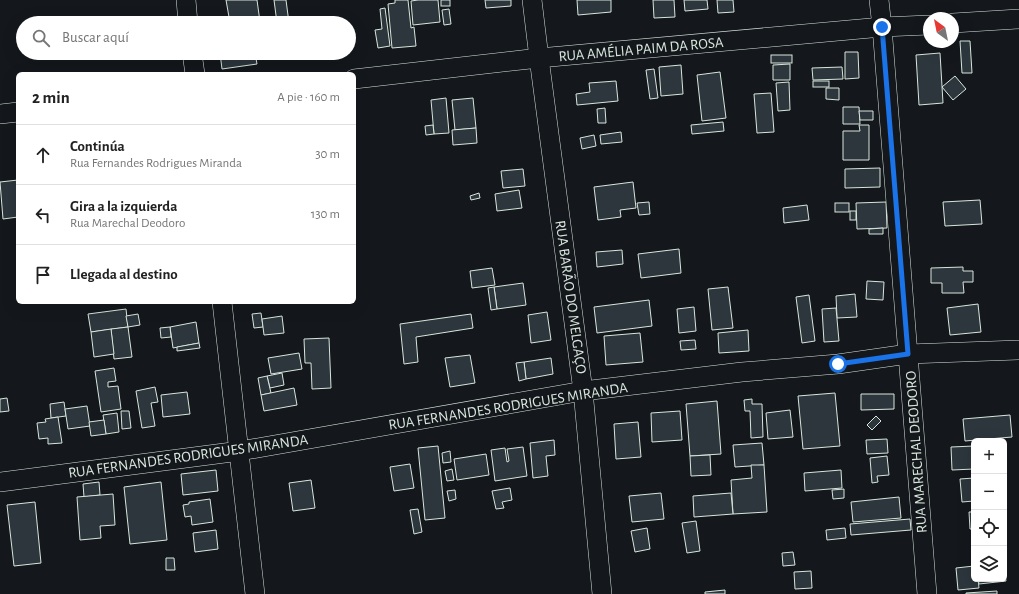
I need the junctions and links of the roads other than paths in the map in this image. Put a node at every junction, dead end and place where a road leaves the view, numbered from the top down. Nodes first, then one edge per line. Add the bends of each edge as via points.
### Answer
1 (186, 0) edge
2 (532, 0) edge
3 (879, 0) edge
4 (187, 16) edge
5 (1019, 19) edge
6 (959, 23) edge
7 (923, 24) edge
8 (882, 27) junction
9 (539, 58) junction
10 (193, 60) edge
11 (195, 72) edge
12 (356, 79) edge
13 (16, 112) edge
14 (0, 114) edge
15 (222, 304) edge
16 (1019, 350) edge
17 (908, 354) junction
18 (584, 391) junction
19 (240, 451) junction
20 (0, 482) edge
21 (255, 594) edge
22 (602, 594) edge
23 (927, 594) edge

1 - 4 street
2 - 9 street, RUA BARÃO DO MELGAÇO
3 - 8 street, RUA MARECHAL DEODORO
5 - 6 street
7 - 8 street, RUA AMÉLIA PAIM DA ROSA
8 - 9 street, RUA AMÉLIA PAIM DA ROSA
8 - 17 street, RUA MARECHAL DEODORO
9 - 12 street, RUA AMÉLIA PAIM DA ROSA
9 - 18 street, RUA BARÃO DO MELGAÇO
10 - 11 street
13 - 14 street
15 - 19 street
16 - 17 street, RUA FERNANDES RODRIGUES MIRANDA
17 - 18 street, RUA FERNANDES RODRIGUES MIRANDA
17 - 23 street, RUA MARECHAL DEODORO
18 - 19 street, RUA FERNANDES RODRIGUES MIRANDA
18 - 22 street, RUA BARÃO DO MELGAÇO
19 - 20 street, RUA FERNANDES RODRIGUES MIRANDA
19 - 21 street

